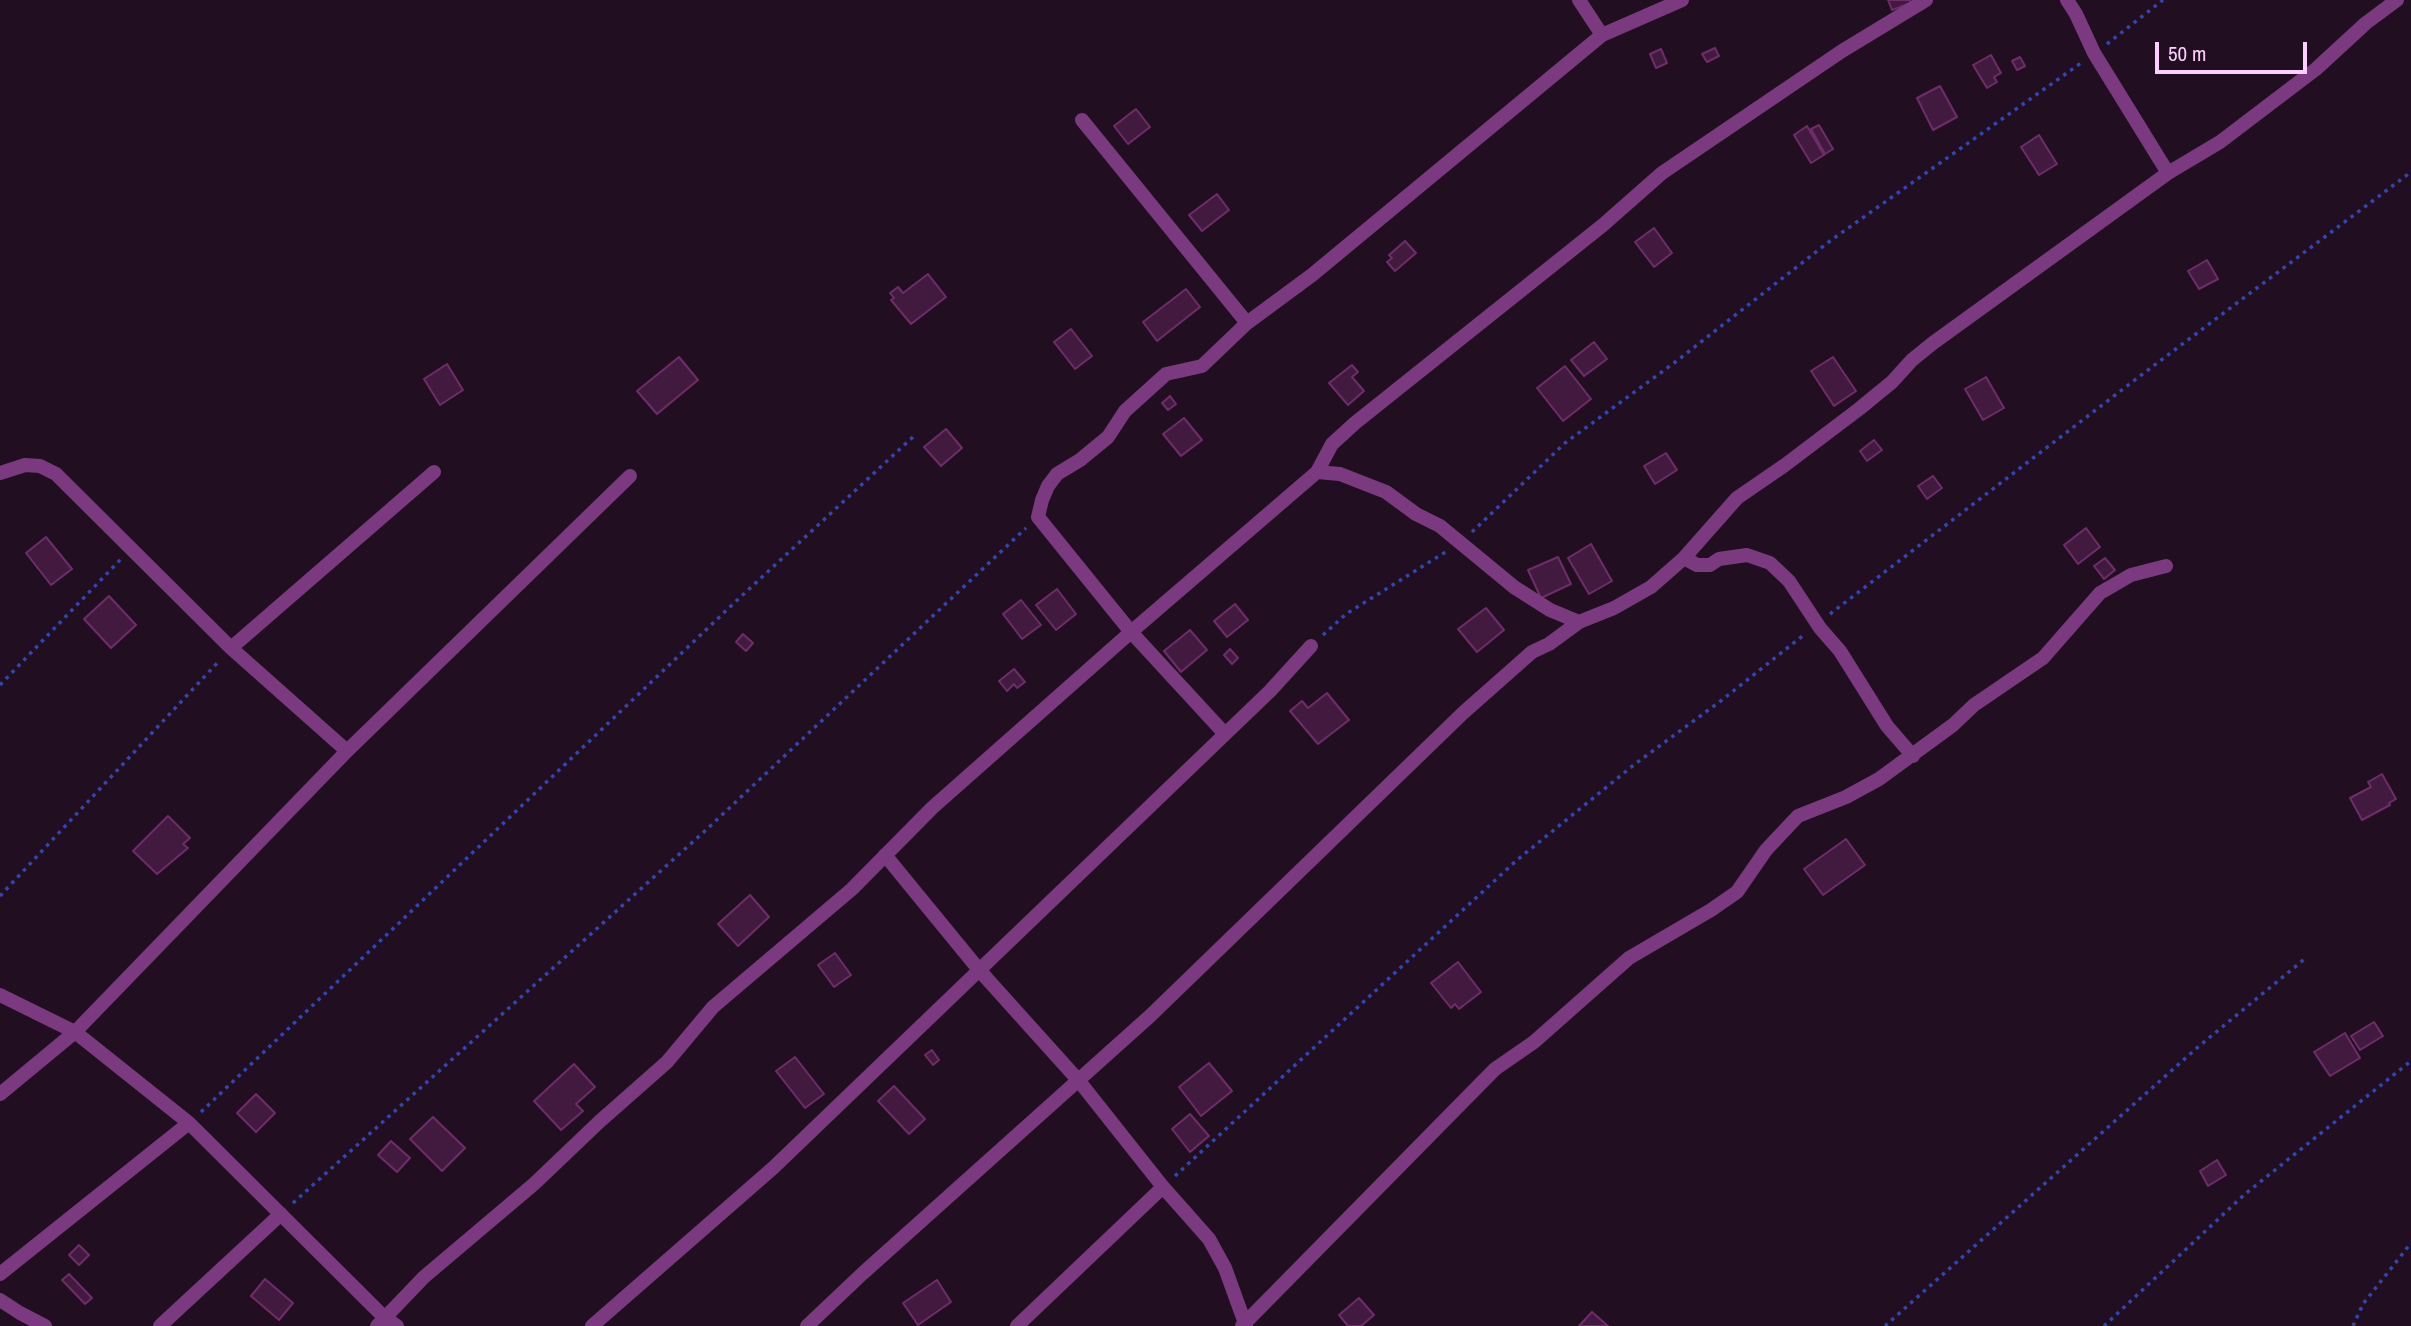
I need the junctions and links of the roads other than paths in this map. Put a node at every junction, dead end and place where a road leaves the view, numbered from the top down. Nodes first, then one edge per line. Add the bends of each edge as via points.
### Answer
1 (1579, 0) edge
2 (1682, 0) edge
3 (1926, 0) edge
4 (2067, 0) edge
5 (2397, 0) edge
6 (1602, 35) junction
7 (1082, 120) dead end
8 (2168, 173) junction
9 (1247, 323) junction
10 (433, 472) dead end
11 (1317, 472) junction
12 (0, 473) edge
13 (630, 476) dead end
14 (1684, 558) junction
15 (2166, 566) dead end
16 (1579, 622) junction
17 (1131, 632) junction
18 (1311, 646) road end
19 (232, 648) junction
20 (1225, 734) junction
21 (347, 751) junction
22 (1913, 756) junction
23 (885, 855) junction
24 (980, 971) junction
25 (0, 995) edge
26 (75, 1032) junction
27 (1079, 1081) junction
28 (0, 1094) edge
29 (189, 1124) junction
30 (1163, 1187) junction
31 (281, 1214) junction
32 (0, 1274) edge
33 (0, 1300) edge
34 (387, 1323) edge
35 (1244, 1325) edge
36 (46, 1326) edge
37 (160, 1326) edge
38 (592, 1326) edge
39 (807, 1326) edge
40 (1017, 1326) edge

1 - 6 street
2 - 6 street
3 - 11 street via 1662,173 1355,423 1332,444
4 - 8 street
5 - 8 street via 2230,134
6 - 9 street via 1312,275
7 - 9 street
8 - 14 street via 1933,343 1850,417 1737,498
9 - 17 street via 1202,366 1166,374 1149,388 1125,411 1108,437 1057,474 1042,500 1038,517
10 - 19 street
11 - 16 street via 1340,474 1386,492 1440,526 1514,587
11 - 17 street
12 - 19 street via 25,465 56,474
13 - 21 street
14 - 16 street via 1650,587
14 - 22 street via 1710,565 1718,559 1747,555 1770,563 1789,581 1887,726
15 - 22 street via 2131,575 2100,593 2043,658 1974,705
16 - 27 street via 1532,652 1462,713 1243,929
17 - 20 street
17 - 23 street
18 - 20 street
19 - 21 street
20 - 24 street
21 - 26 street
22 - 35 street via 1857,791 1798,816 1766,850 1737,892 1629,958 1534,1042 1495,1069
23 - 24 street
23 - 34 street via 852,889 713,1007 667,1062 424,1278
24 - 27 street
24 - 38 street via 772,1168
25 - 26 street
26 - 28 street
26 - 29 street
27 - 30 street
27 - 39 street
29 - 31 street
29 - 32 street
30 - 35 street via 1209,1239 1225,1268
30 - 40 street
31 - 34 street
31 - 37 street
33 - 36 street

